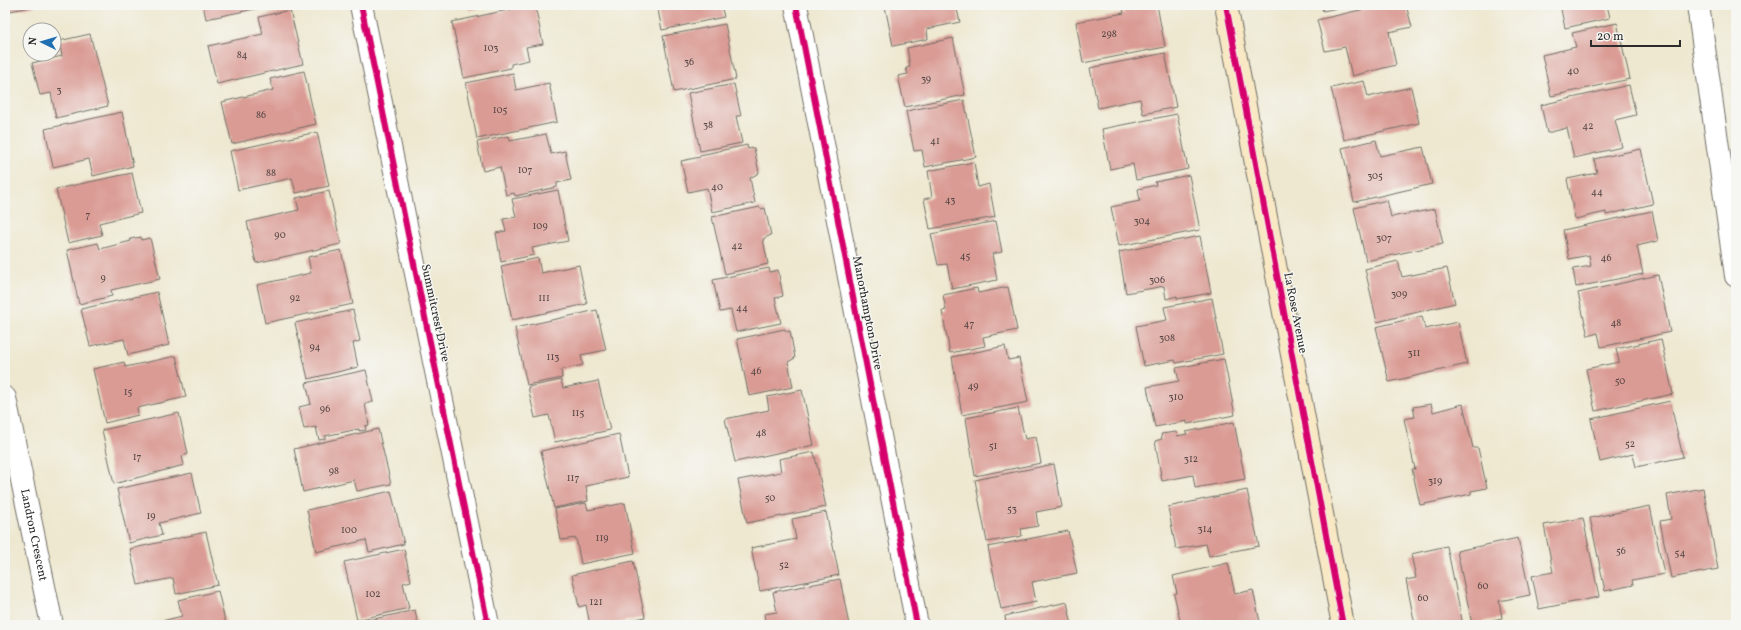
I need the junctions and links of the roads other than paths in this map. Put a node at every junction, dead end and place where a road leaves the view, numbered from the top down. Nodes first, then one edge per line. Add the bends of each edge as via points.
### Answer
1 (361, 5) edge
2 (796, 5) edge
3 (1226, 5) edge
4 (1698, 5) edge
5 (1736, 276) edge
6 (5, 398) edge
7 (52, 625) edge
8 (488, 625) edge
9 (917, 625) edge
10 (1343, 625) edge

1 - 8 street, Summitcrest Drive
2 - 9 street, Manorhampton Drive
3 - 10 street, La Rose Avenue
4 - 5 street
6 - 7 street, Landron Crescent

